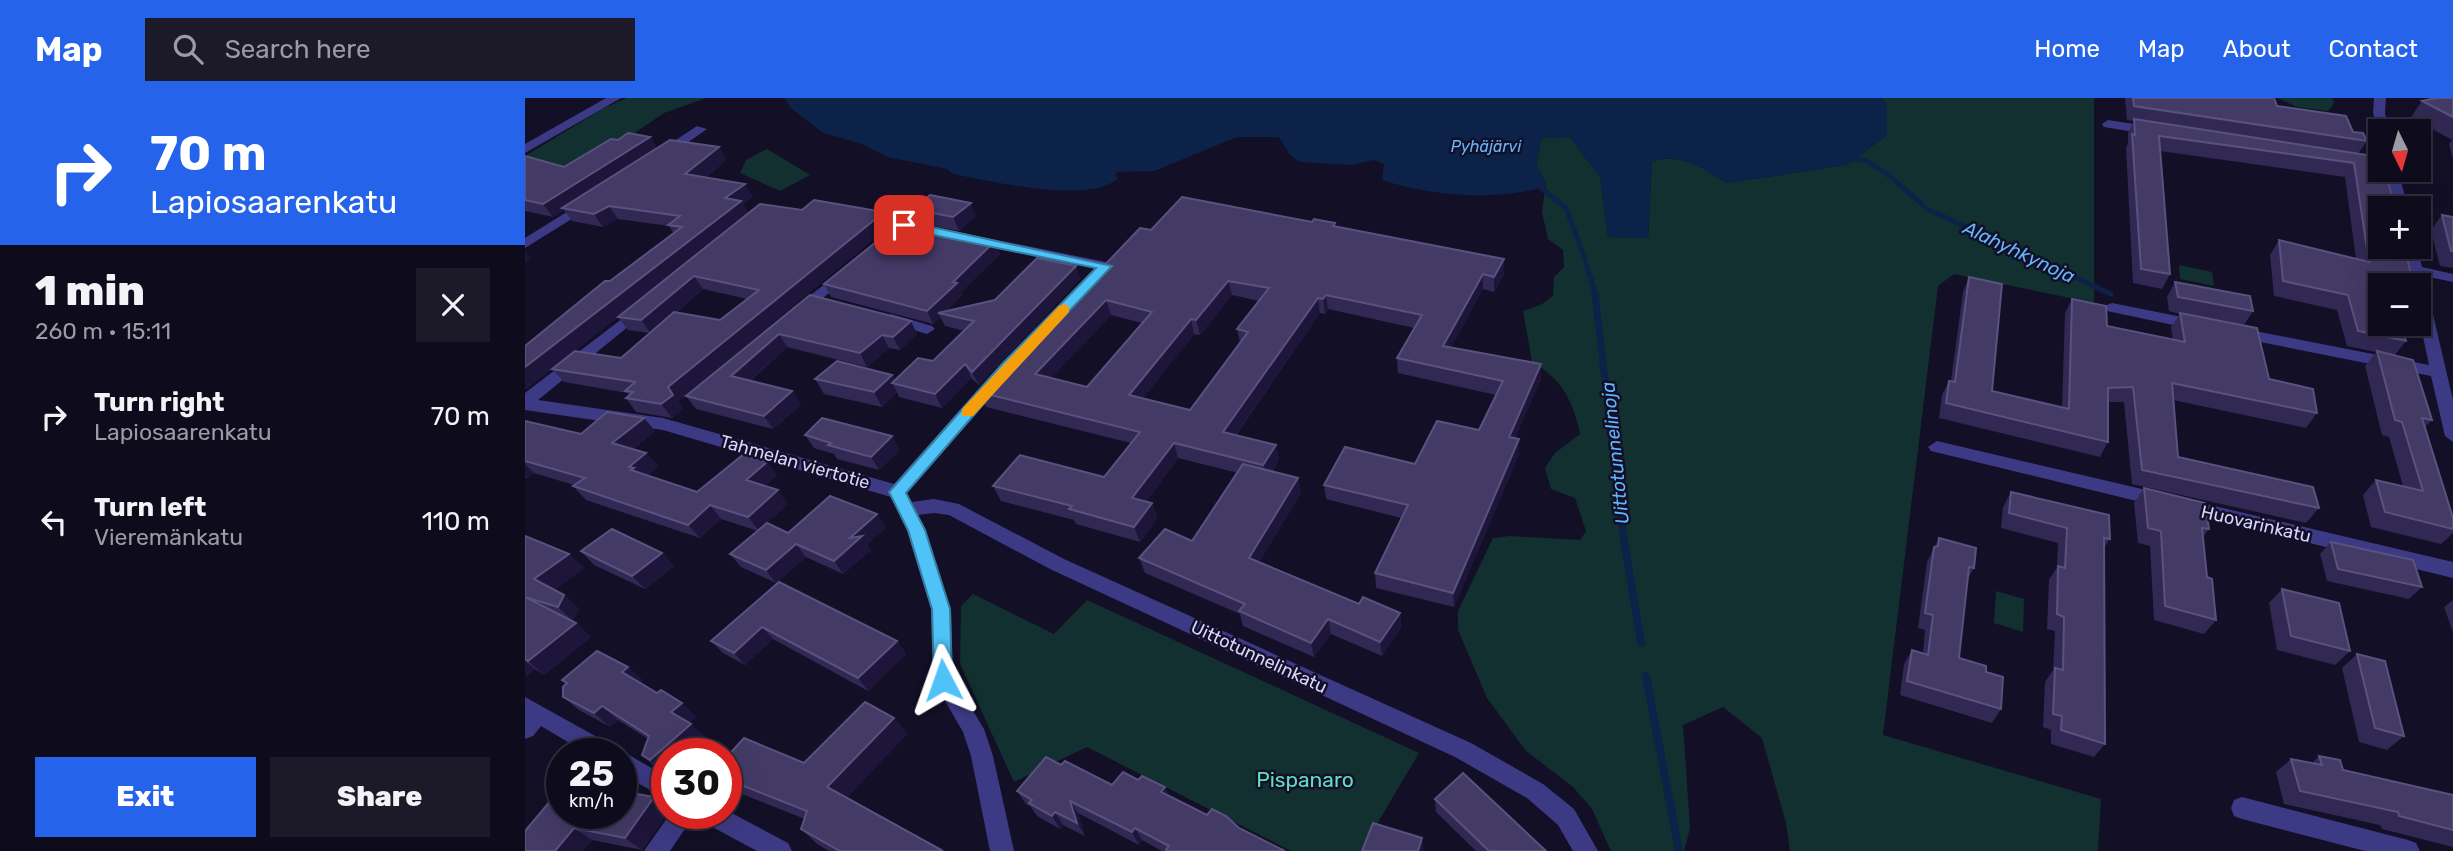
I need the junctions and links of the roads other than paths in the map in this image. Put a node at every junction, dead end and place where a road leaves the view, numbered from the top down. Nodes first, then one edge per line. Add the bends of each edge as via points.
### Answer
1 (615, 98) edge
2 (2380, 98) edge
3 (2380, 119) edge
4 (2108, 124) dead end
5 (701, 129) dead end
6 (2170, 134) edge
7 (525, 149) edge
8 (645, 165) edge
9 (600, 195) edge
10 (957, 236) edge
11 (525, 244) edge
12 (1119, 253) edge
13 (2413, 259) edge
14 (853, 266) edge
15 (2415, 270) junction
16 (2453, 278) edge
17 (813, 299) junction
18 (647, 304) edge
19 (835, 305) edge
20 (2112, 308) dead end
21 (870, 314) edge
22 (783, 323) edge
23 (927, 329) dead end
24 (1008, 367) edge
25 (2437, 372) junction
26 (2449, 399) edge
27 (525, 403) edge
28 (2453, 436) edge
29 (1937, 447) dead end
30 (902, 501) junction
31 (2453, 570) edge
32 (530, 716) edge
33 (575, 738) edge
34 (2242, 808) dead end
35 (673, 829) edge
36 (739, 829) edge
37 (656, 851) edge
38 (780, 851) edge
39 (1002, 851) edge
40 (1586, 851) edge
41 (2408, 851) edge

1 - 7 street
2 - 3 street
4 - 6 street
5 - 8 street
9 - 11 street
10 - 12 street via 1101,271
13 - 15 street
14 - 17 street
15 - 16 street
15 - 25 street
17 - 19 street
17 - 22 street
18 - 27 street
20 - 25 street
21 - 23 street
24 - 30 street
25 - 26 street
26 - 28 street
27 - 30 street, Tahmelan viertotie via 663,424
29 - 31 street, Huovarinkatu
30 - 39 street via 941,609 943,680 973,729
30 - 40 street, Uittotunnelinkatu via 953,509 1097,583 1463,750 1535,791 1566,817
32 - 33 street
34 - 41 street
35 - 37 street
36 - 38 street

